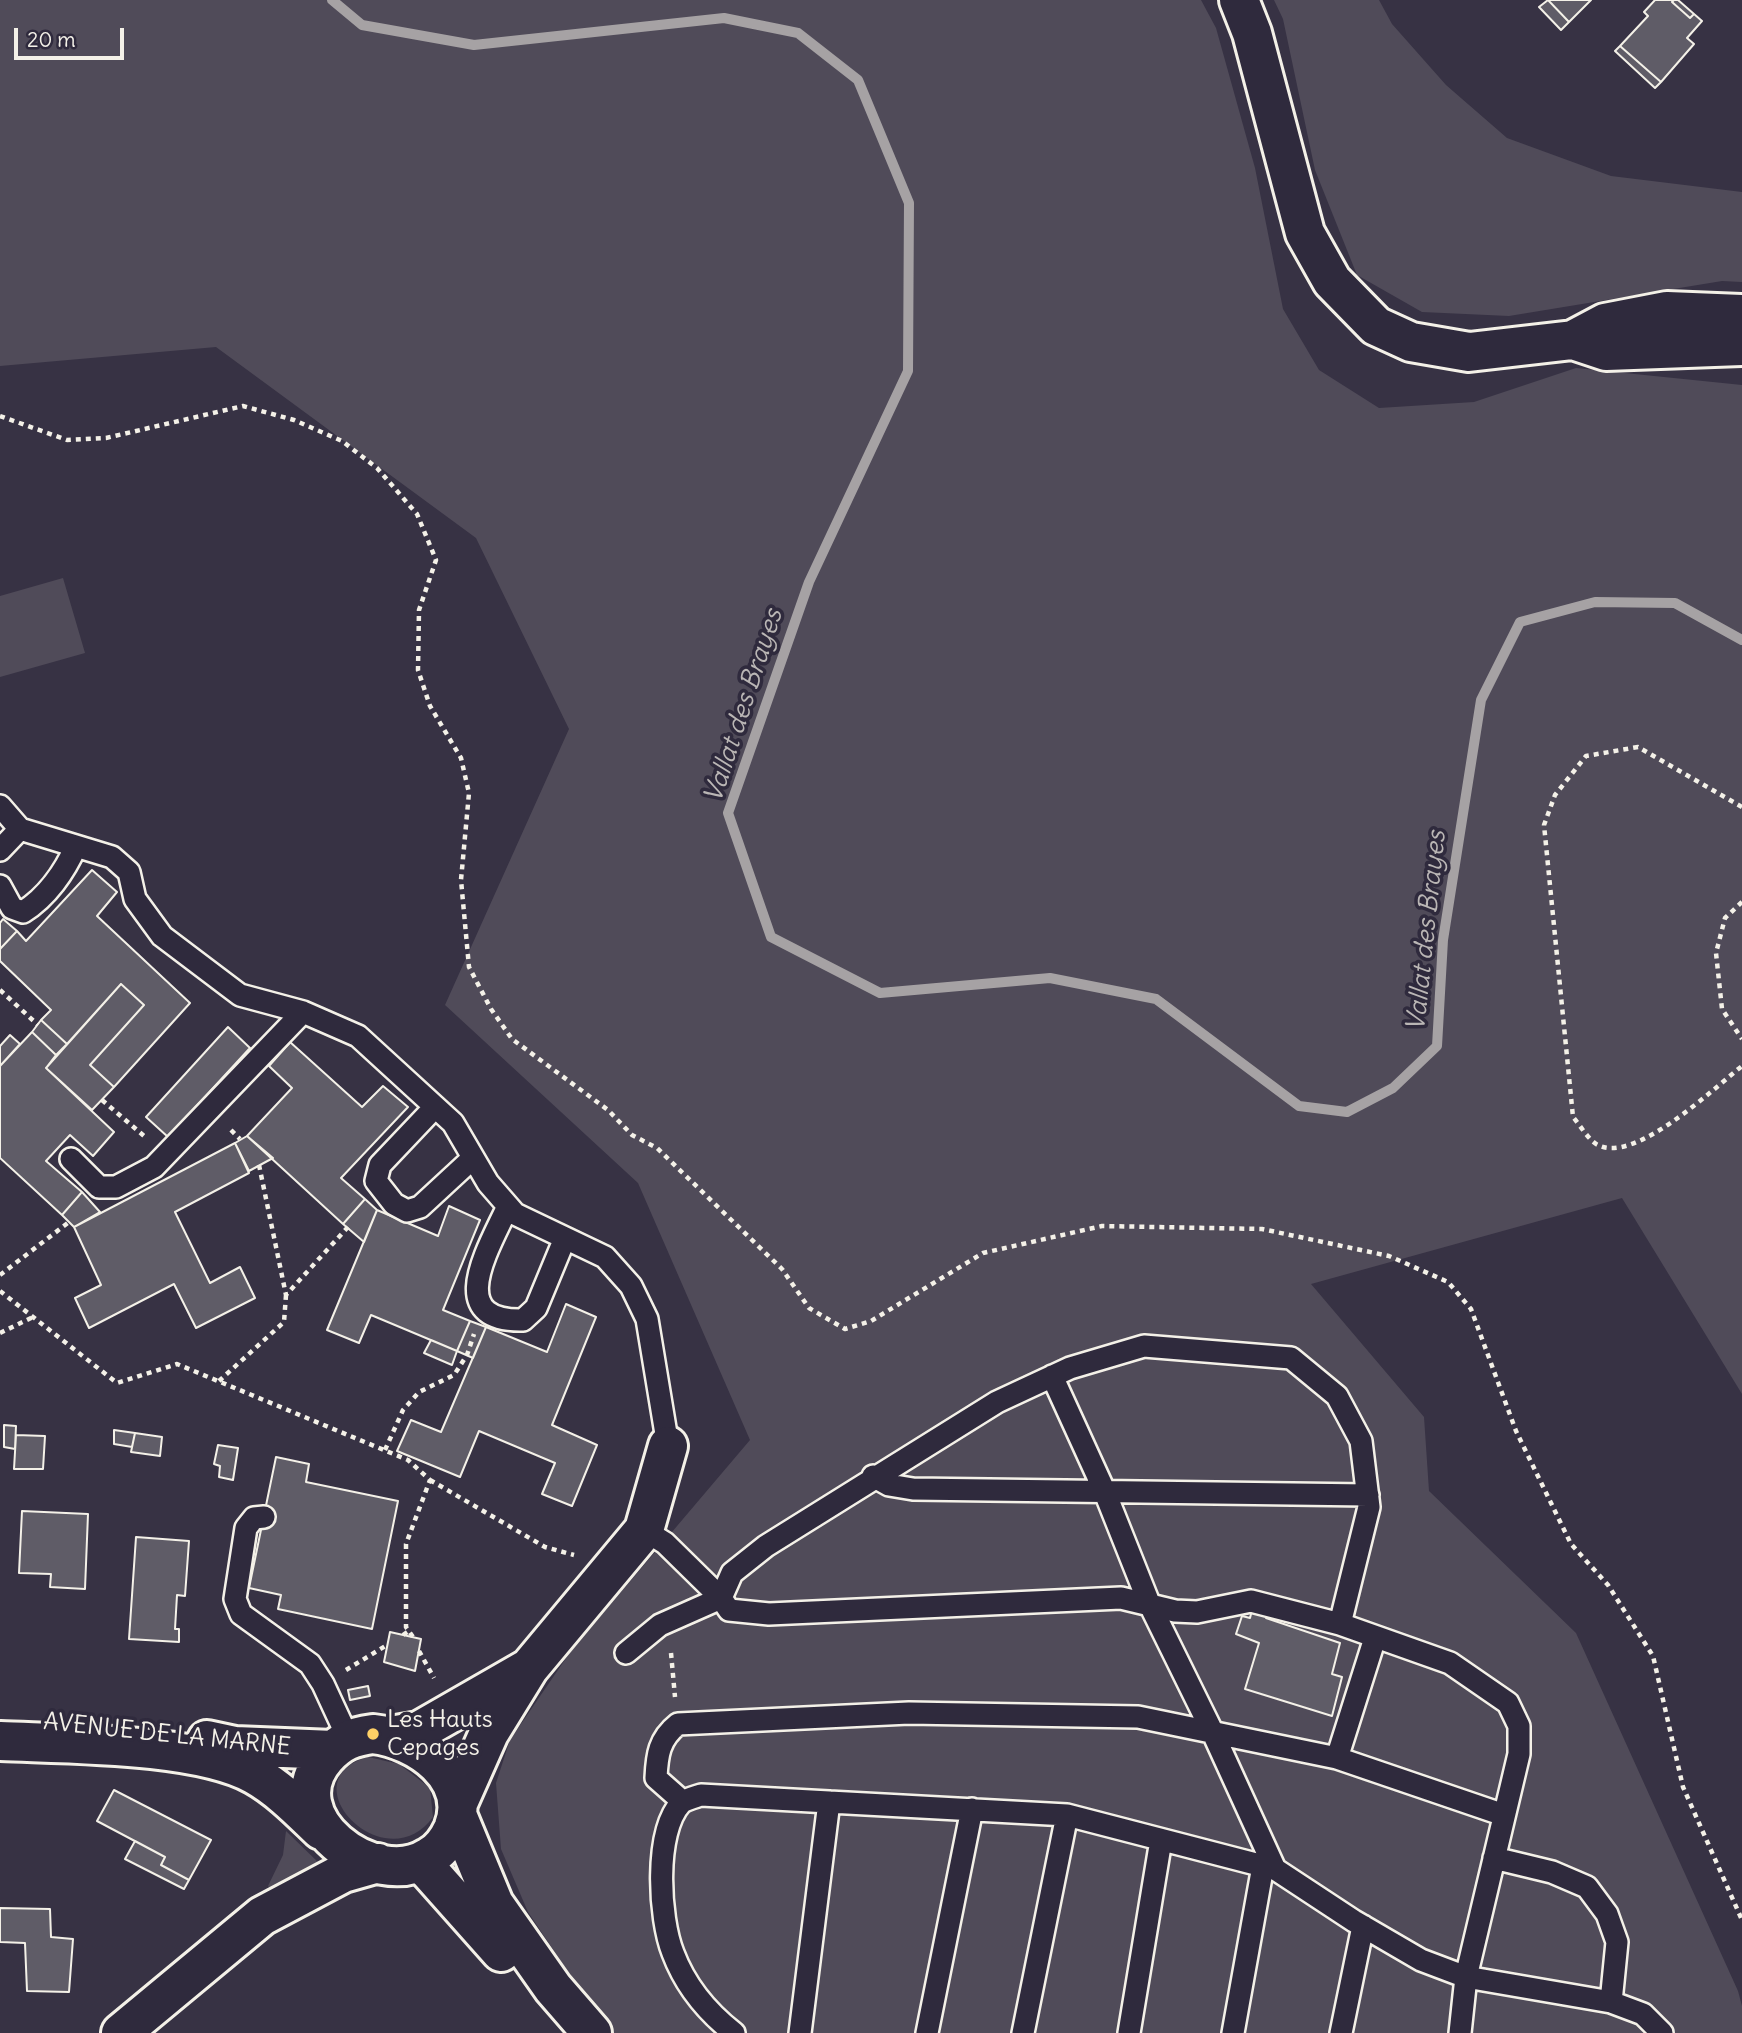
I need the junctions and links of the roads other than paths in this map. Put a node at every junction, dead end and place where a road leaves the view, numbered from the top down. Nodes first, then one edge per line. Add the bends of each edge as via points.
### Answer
1 (1240, 0) edge
2 (1742, 314) edge
3 (1573, 340) junction
4 (1742, 346) edge
5 (0, 806) edge
6 (20, 828) junction
7 (76, 846) junction
8 (0, 850) edge
9 (0, 886) edge
10 (303, 1012) junction
11 (435, 1107) junction
12 (473, 1158) junction
13 (71, 1159) dead end
14 (508, 1206) junction
15 (565, 1238) junction
16 (1052, 1376) junction
17 (668, 1446) joint
18 (873, 1476) junction
19 (1104, 1490) junction
20 (1368, 1495) junction
21 (264, 1517) dead end
22 (644, 1531) junction
23 (721, 1598) junction
24 (1149, 1603) junction
25 (1340, 1624) junction
26 (1375, 1638) junction
27 (626, 1653) dead end
28 (529, 1668) junction
29 (0, 1719) edge
30 (1212, 1731) junction
31 (391, 1736) junction
32 (0, 1741) edge
33 (341, 1744) junction
34 (1336, 1758) junction
35 (682, 1801) junction
36 (829, 1801) junction
37 (458, 1810) junction
38 (972, 1810) junction
39 (1067, 1815) junction
40 (1504, 1815) junction
41 (328, 1836) junction
42 (1161, 1840) junction
43 (1494, 1858) junction
44 (421, 1862) junction
45 (377, 1863) junction
46 (1269, 1868) junction
47 (1363, 1926) junction
48 (1466, 1977) junction
49 (1611, 2002) junction
50 (121, 2033) edge
51 (563, 2033) edge
52 (592, 2033) edge
53 (734, 2033) edge
54 (800, 2033) edge
55 (927, 2033) edge
56 (1023, 2033) edge
57 (1129, 2033) edge
58 (1233, 2033) edge
59 (1341, 2033) edge
60 (1460, 2033) edge
61 (1662, 2033) edge

1 - 3 street via 1305,233 1332,281 1376,326 1411,342 1469,352
2 - 3 street via 1667,311 1605,323
3 - 4 street via 1606,351
5 - 6 lane
6 - 7 lane
6 - 8 lane
7 - 9 lane via 65,870 23,912 12,908
7 - 10 lane via 112,857 129,872 135,899 162,936 240,995
10 - 11 lane via 358,1036
10 - 13 lane via 154,1167 116,1187 99,1187
11 - 12 lane via 453,1123
11 - 12 lane via 380,1165 376,1181 383,1193 407,1211 420,1207
12 - 14 lane
14 - 15 lane via 515,1214
14 - 15 lane via 476,1278 477,1295 485,1309 504,1321 523,1320 536,1308
15 - 17 lane via 605,1257 631,1286 647,1319
16 - 18 lane via 997,1402
16 - 19 lane
16 - 20 lane via 1144,1346 1291,1358 1337,1396 1361,1441
17 - 22 street
18 - 19 lane via 889,1485 913,1489
18 - 23 lane via 732,1573
19 - 20 lane
19 - 24 lane
20 - 25 lane via 1369,1507
21 - 33 lane via 254,1518 246,1528 235,1599 241,1614 310,1664 323,1684
22 - 23 lane via 665,1543
22 - 28 street
23 - 24 lane via 729,1610 769,1615 1121,1598
23 - 27 lane via 668,1621
24 - 25 lane via 1197,1612 1251,1601
24 - 30 lane
25 - 26 lane
26 - 34 lane
26 - 40 lane via 1450,1663 1508,1703 1519,1726 1519,1754
28 - 31 street via 419,1731
28 - 37 street via 489,1734
29 - 33 street, AVENUE DE LA MARNE via 115,1725 234,1746
30 - 34 lane
30 - 35 lane via 1138,1717 909,1713 678,1724 664,1734 656,1778
30 - 46 lane
31 - 33 street via 373,1734
31 - 37 street via 434,1760 451,1779
32 - 41 street, AVENUE DE LA MARNE via 134,1748 226,1764 271,1785
33 - 41 street via 320,1765 310,1790 315,1814
34 - 40 lane
35 - 36 lane via 701,1795
35 - 53 lane via 667,1826 660,1876 672,1952 706,2010
36 - 38 lane
36 - 54 lane
37 - 44 street via 450,1835 436,1853
37 - 52 street via 494,1904 553,1988
38 - 39 lane
38 - 55 lane
39 - 42 lane
39 - 56 lane
40 - 43 lane
41 - 45 street via 347,1851
42 - 46 lane
42 - 57 lane
43 - 48 lane
43 - 49 lane via 1552,1871 1587,1886 1607,1914 1617,1942
44 - 45 street via 405,1866
44 - 51 street via 493,1942
45 - 50 street via 344,1874 262,1916
46 - 47 lane
46 - 58 lane
47 - 48 lane via 1421,1960
47 - 59 lane
48 - 49 lane
48 - 60 lane
49 - 61 lane via 1643,2014

